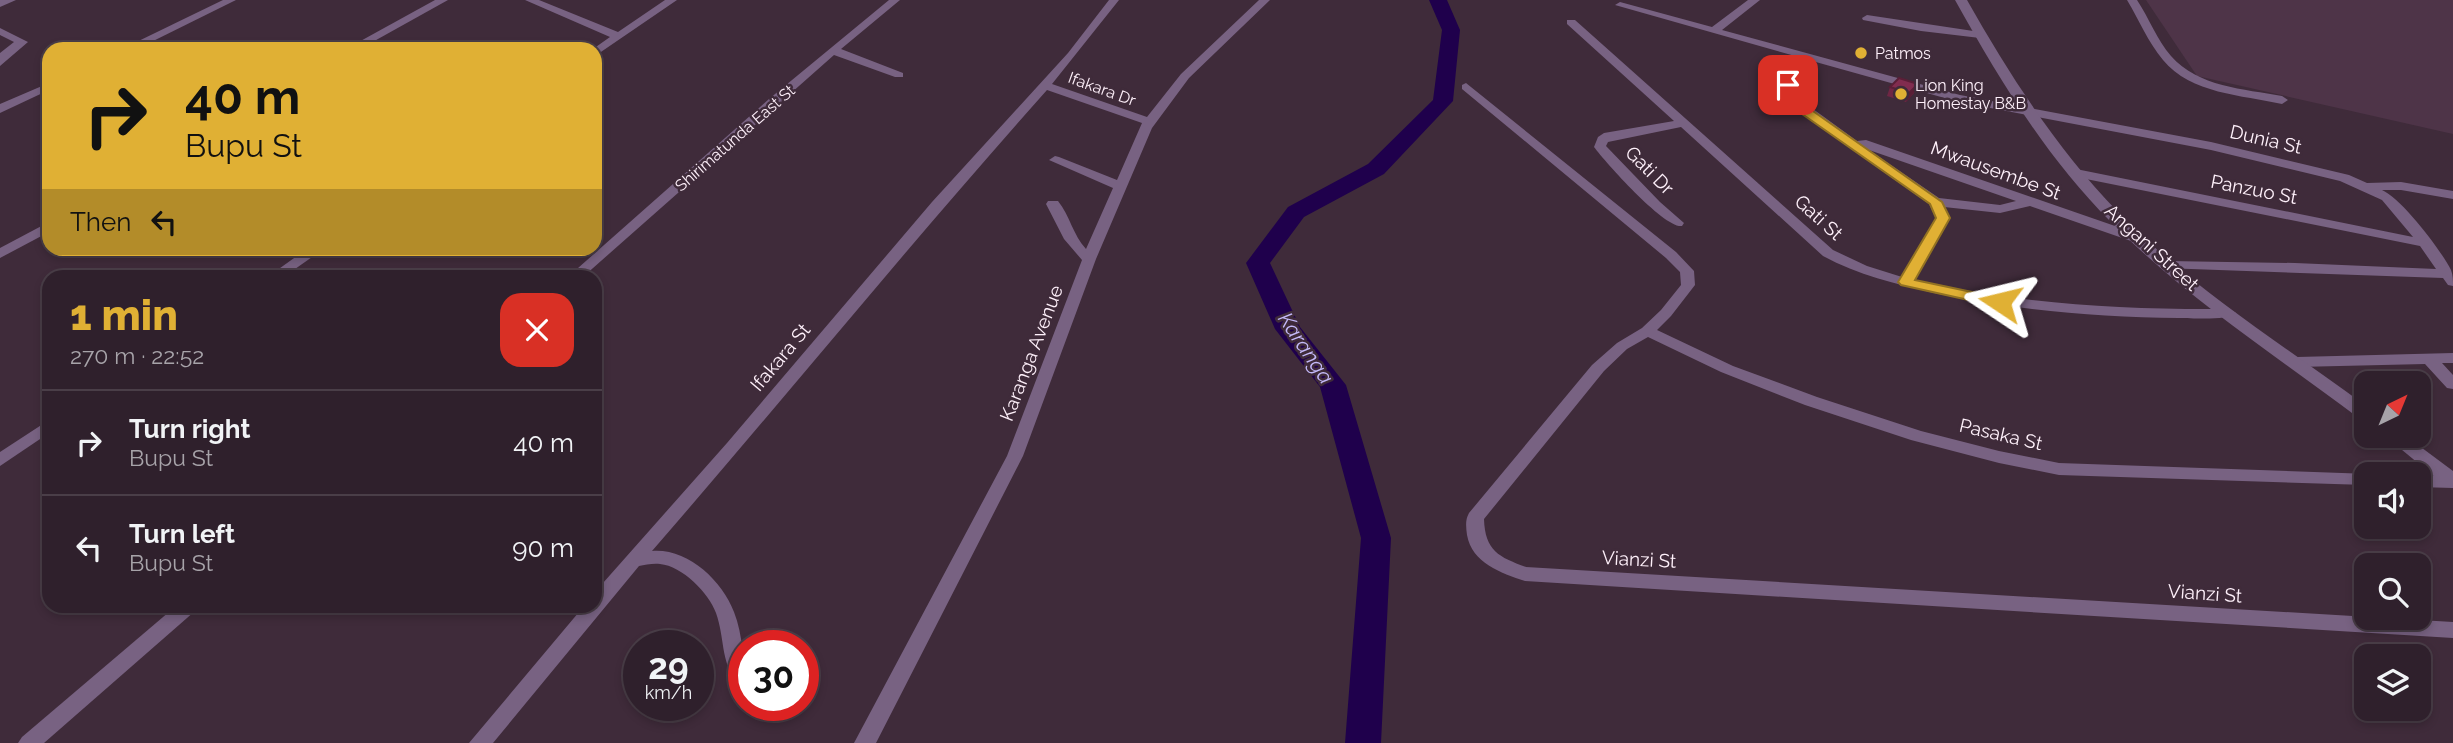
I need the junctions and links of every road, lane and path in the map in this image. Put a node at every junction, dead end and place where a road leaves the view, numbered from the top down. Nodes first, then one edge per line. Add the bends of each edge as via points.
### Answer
1 (11, 0) edge
2 (231, 0) edge
3 (443, 0) edge
4 (530, 0) edge
5 (671, 0) edge
6 (895, 0) edge
7 (1114, 0) edge
8 (1265, 0) edge
9 (1755, 0) edge
10 (1961, 0) edge
11 (2132, 0) edge
12 (0, 4) edge
13 (1620, 5) dead end
14 (1867, 18) dead end
15 (1571, 22) dead end
16 (0, 31) edge
17 (1713, 31) junction
18 (1980, 34) junction
19 (619, 37) junction
20 (143, 42) edge
21 (365, 42) edge
22 (602, 48) edge
23 (835, 51) junction
24 (1801, 55) junction
25 (0, 63) edge
26 (899, 75) dead end
27 (1045, 85) junction
28 (1466, 87) dead end
29 (42, 89) edge
30 (2281, 100) dead end
31 (0, 109) edge
32 (2026, 111) junction
33 (1150, 122) junction
34 (1682, 123) junction
35 (1843, 136) junction
36 (1055, 159) dead end
37 (2076, 173) junction
38 (1120, 186) junction
39 (2365, 186) junction
40 (2453, 195) edge
41 (1935, 202) junction
42 (2028, 202) junction
43 (1053, 204) dead end
44 (1677, 223) dead end
45 (42, 230) edge
46 (2136, 238) junction
47 (2424, 243) junction
48 (0, 254) edge
49 (602, 254) edge
50 (306, 256) edge
51 (600, 256) edge
52 (1089, 259) junction
53 (2168, 265) junction
54 (285, 270) edge
55 (583, 270) edge
56 (2450, 278) edge
57 (1906, 282) junction
58 (2230, 313) junction
59 (1647, 331) junction
60 (2428, 358) junction
61 (2453, 358) edge
62 (2297, 362) junction
63 (2453, 384) edge
64 (2354, 406) edge
65 (42, 430) edge
66 (2409, 448) edge
67 (0, 460) edge
68 (2354, 479) edge
69 (2431, 481) edge
70 (2453, 482) edge
71 (632, 560) junction
72 (602, 596) edge
73 (180, 613) edge
74 (588, 613) edge
75 (728, 630) edge
76 (2453, 630) edge
77 (29, 743) edge
78 (480, 743) edge
79 (865, 743) edge

1 - 12 street
2 - 20 street
3 - 21 street
4 - 19 street
5 - 19 street
6 - 23 street, Shirimatunda East St
7 - 27 street, Ifakara St
8 - 33 street, Karanga Avenue via 1185,76
9 - 17 street
10 - 18 street, Angani Street
11 - 30 street via 2180,72 2202,82
13 - 17 street, Dunia St
14 - 18 street
15 - 34 street, Gati St
16 - 25 street via 22,42
17 - 24 street, Dunia St
18 - 32 street, Angani Street
19 - 22 street
23 - 26 street
23 - 49 street, Shirimatunda East St via 718,148
24 - 32 street, Dunia St via 1959,98
24 - 35 street via 1788,85 1789,96
27 - 33 street, Ifakara Dr
27 - 71 street, Ifakara St
28 - 59 street, Vianzi St via 1686,271 1688,285 1681,298
29 - 31 street
32 - 37 street, Angani Street
32 - 39 street, Dunia St via 2271,159
33 - 38 street, Karanga Avenue
34 - 44 street, Gati Dr via 1608,136 1600,147
34 - 57 street, Gati St via 1828,253 1847,264
35 - 41 street
35 - 42 street, Mwausembe St
36 - 38 street
37 - 46 street, Angani Street
37 - 47 street, Panzuo St
38 - 52 street, Karanga Avenue
39 - 40 street via 2402,186
39 - 47 street, Dunia St via 2387,197
41 - 42 street via 1991,209
41 - 57 street via 1943,218
42 - 46 street, Mwausembe St
43 - 52 street via 1065,219 1070,239
45 - 48 street
46 - 53 street, Angani Street
47 - 56 street, Dunia St
50 - 54 street
51 - 55 street, Shirimatunda East St
52 - 79 street, Karanga Avenue via 1015,456
53 - 56 street via 2295,267
53 - 58 street, Angani Street
57 - 58 street, Gati St via 2021,305
58 - 62 street, Angani Street
59 - 68 street, Pasaka St via 1727,369 1811,401 1999,457 2059,469
59 - 76 street, Vianzi St via 1598,369 1475,518 1474,537 1482,552 1498,564 1525,574
60 - 61 street
60 - 62 street
60 - 63 street
62 - 64 street, Angani Street
65 - 67 street
66 - 70 street
69 - 70 street
71 - 72 street, Ifakara St
71 - 75 street via 674,560 712,590 725,612
73 - 77 street
74 - 78 street, Ifakara St

